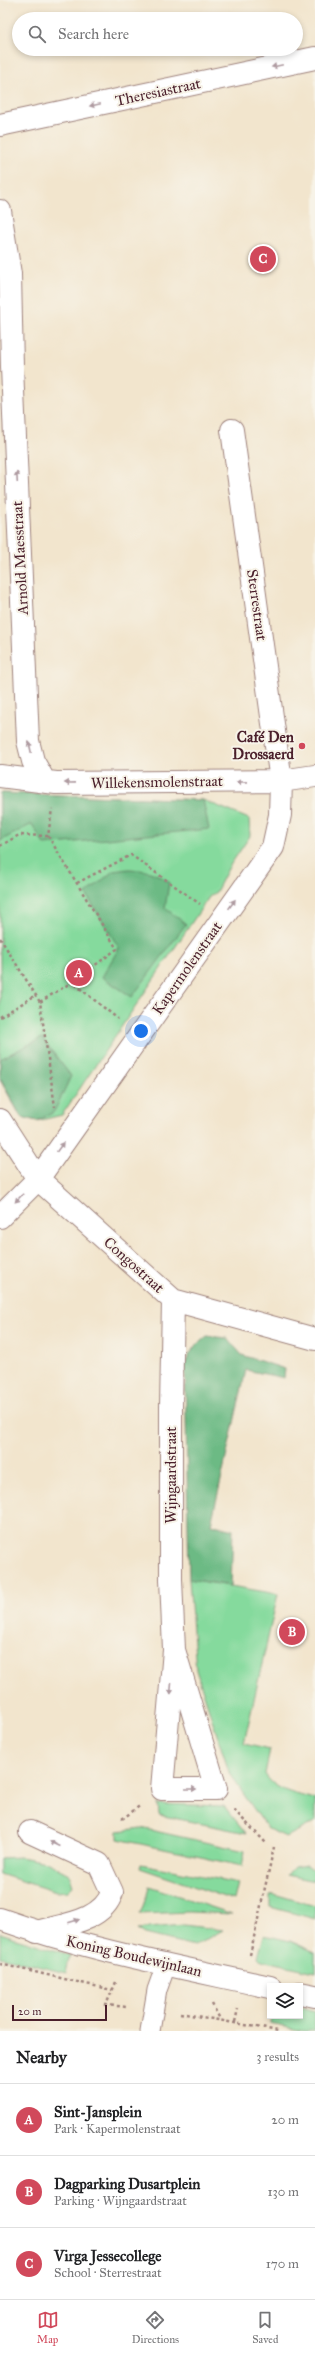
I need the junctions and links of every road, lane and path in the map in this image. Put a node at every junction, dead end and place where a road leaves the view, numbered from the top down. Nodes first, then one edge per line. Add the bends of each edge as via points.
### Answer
1 (315, 58) edge
2 (0, 126) edge
3 (0, 211) edge
4 (5, 294) edge
5 (232, 430) dead end
6 (0, 776) edge
7 (315, 776) edge
8 (281, 781) junction
9 (50, 783) junction
10 (48, 836) junction
11 (0, 846) edge
12 (77, 883) junction
13 (221, 920) junction
14 (0, 938) edge
15 (72, 982) junction
16 (36, 995) junction
17 (40, 1002) junction
18 (0, 1017) edge
19 (139, 1036) junction
20 (0, 1120) edge
21 (60, 1146) junction
22 (38, 1179) junction
23 (0, 1217) edge
24 (173, 1300) junction
25 (315, 1339) edge
26 (174, 1650) junction
27 (216, 1789) junction
28 (30, 1832) dead end
29 (267, 1844) dead end
30 (274, 1847) dead end
31 (0, 1919) edge
32 (37, 1932) junction
33 (0, 1964) edge
34 (166, 1965) junction
35 (244, 1981) junction
36 (267, 1986) edge
37 (303, 1994) edge
38 (315, 1996) edge
39 (106, 2005) dead end
40 (220, 2019) dead end
41 (235, 2022) junction
42 (150, 2031) edge
43 (278, 2031) edge

1 -> 2 street, Theresiastraat
3 - 4 street, Arnold Maesstraat via 5,232
9 -> 4 street, Arnold Maesstraat via 33,761 28,741
5 - 8 street, Sterrestraat
6 - 9 street, Willekensmolenstraat
7 - 8 street, Willekensmolenstraat
8 -> 9 street, Willekensmolenstraat
13 -> 8 street, Kapermolenstraat via 273,847 280,815
9 - 10 path
10 - 11 path via 19,834
10 - 12 path
12 - 13 path via 131,855
12 - 15 path via 117,949
13 - 19 street, Kapermolenstraat
14 - 16 path
15 - 17 path
15 - 19 path
16 - 17 path
16 - 18 path
17 - 21 path
19 - 21 street, Kapermolenstraat
20 - 22 street, Congostraat
22 -> 21 street, Kapermolenstraat
22 -> 23 street, Kapermolenstraat
22 - 24 street, Congostraat
24 - 25 street, Congostraat
24 - 26 street, Wijngaardstraat via 170,1415
26 - 27 street, Wijngaardstraat
26 -> 27 street, Wijngaardstraat via 162,1789
27 - 29 path
32 -> 28 street via 91,1917 110,1902 112,1892 99,1864
30 - 35 path
31 - 32 street, Koning Boudewijnlaan
32 - 34 street, Koning Boudewijnlaan
33 - 39 path via 112,1990
34 - 35 street, Koning Boudewijnlaan
34 - 42 lane via 157,1990
35 - 36 street, Koning Boudewijnlaan
35 - 41 path
37 - 38 street
40 - 41 path
41 - 43 path

